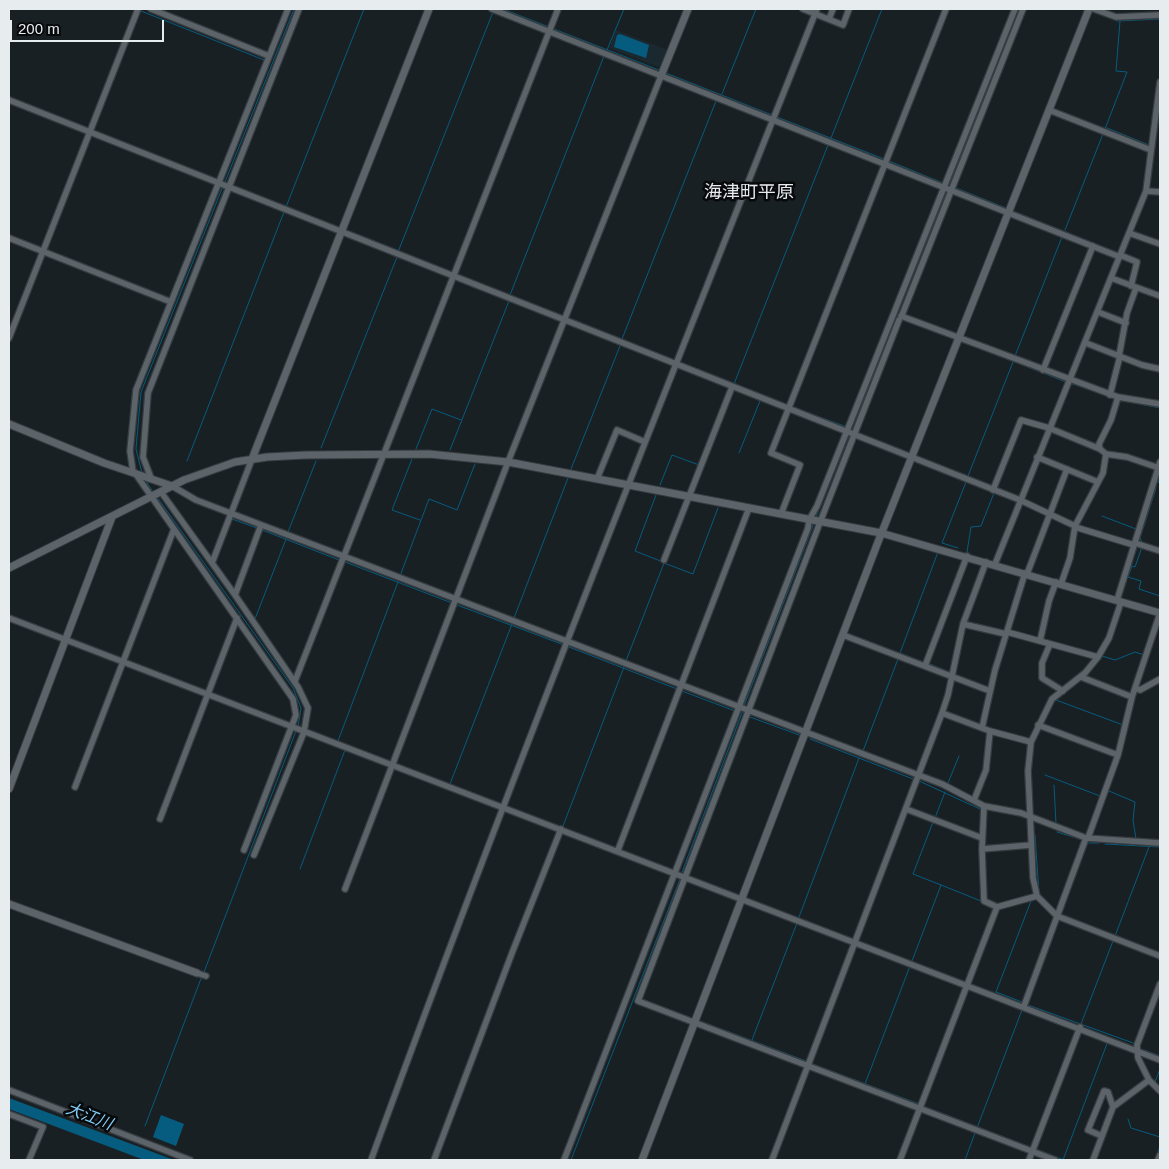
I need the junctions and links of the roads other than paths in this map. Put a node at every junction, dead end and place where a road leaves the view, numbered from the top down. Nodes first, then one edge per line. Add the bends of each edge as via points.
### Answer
1 (138, 9) edge
2 (151, 9) edge
3 (288, 9) edge
4 (300, 9) edge
5 (429, 9) edge
6 (492, 9) edge
7 (558, 9) edge
8 (688, 9) edge
9 (803, 9) edge
10 (833, 9) edge
11 (849, 9) edge
12 (946, 9) edge
13 (1015, 9) edge
14 (1023, 9) edge
15 (1089, 9) edge
16 (1094, 9) edge
17 (1139, 9) edge
18 (816, 11) edge
19 (1139, 16) junction
20 (1160, 16) edge
21 (829, 19) junction
22 (549, 31) junction
23 (268, 60) junction
24 (661, 76) junction
25 (1160, 82) edge
26 (9, 100) edge
27 (1049, 110) junction
28 (773, 120) junction
29 (90, 133) junction
30 (1151, 150) junction
31 (885, 165) junction
32 (219, 184) junction
33 (228, 187) junction
34 (947, 189) junction
35 (1146, 190) junction
36 (1160, 192) edge
37 (1008, 213) junction
38 (341, 232) junction
39 (1129, 233) junction
40 (9, 238) edge
41 (1160, 244) edge
42 (1093, 246) junction
43 (43, 251) junction
44 (1120, 256) junction
45 (452, 276) junction
46 (1111, 278) junction
47 (1133, 287) junction
48 (1160, 296) edge
49 (171, 302) junction
50 (1098, 312) junction
51 (901, 317) junction
52 (564, 321) junction
53 (1126, 323) junction
54 (9, 338) edge
55 (958, 339) junction
56 (1086, 343) junction
57 (1119, 356) junction
58 (676, 365) junction
59 (1160, 369) edge
60 (1044, 370) junction
61 (1068, 382) junction
62 (732, 387) junction
63 (1110, 395) junction
64 (1117, 400) junction
65 (1160, 404) edge
66 (788, 409) junction
67 (9, 424) edge
68 (1049, 428) junction
69 (849, 431) junction
70 (645, 442) junction
71 (1100, 449) junction
72 (382, 453) junction
73 (1106, 454) junction
74 (1037, 457) junction
75 (252, 458) junction
76 (911, 458) junction
77 (508, 462) junction
78 (1159, 465) edge
79 (1067, 470) junction
80 (135, 473) junction
81 (148, 477) junction
82 (597, 479) junction
83 (1098, 482) junction
84 (628, 484) junction
85 (1153, 485) junction
86 (172, 486) junction
87 (1160, 487) edge
88 (992, 490) junction
89 (156, 495) junction
90 (689, 496) junction
91 (1020, 500) junction
92 (748, 508) junction
93 (1050, 513) junction
94 (231, 514) junction
95 (781, 514) junction
96 (112, 517) junction
97 (815, 521) junction
98 (262, 525) junction
99 (1075, 526) junction
100 (174, 529) junction
101 (881, 533) junction
102 (1135, 544) junction
103 (1160, 551) edge
104 (343, 556) junction
105 (968, 556) junction
106 (664, 560) dead end
107 (986, 562) junction
108 (212, 563) junction
109 (995, 564) junction
110 (9, 568) edge
111 (1026, 573) junction
112 (1058, 583) junction
113 (235, 595) junction
114 (456, 600) junction
115 (1119, 601) junction
116 (1160, 613) edge
117 (9, 618) edge
118 (236, 618) junction
119 (963, 624) junction
120 (1007, 633) junction
121 (842, 635) junction
122 (65, 640) junction
123 (1040, 641) junction
124 (568, 642) junction
125 (1050, 644) junction
126 (1098, 656) junction
127 (124, 662) junction
128 (925, 666) junction
129 (952, 676) junction
130 (1081, 677) junction
131 (1160, 679) edge
132 (295, 681) junction
133 (681, 685) junction
134 (1135, 688) junction
135 (990, 691) junction
136 (1063, 691) junction
137 (208, 695) junction
138 (1132, 697) junction
139 (744, 709) junction
140 (942, 713) junction
141 (1038, 725) junction
142 (293, 727) junction
143 (982, 728) junction
144 (303, 731) junction
145 (990, 731) junction
146 (806, 732) junction
147 (1031, 742) junction
148 (1118, 755) junction
149 (392, 766) junction
150 (918, 776) junction
151 (75, 787) dead end
152 (9, 789) edge
153 (974, 800) junction
154 (984, 806) junction
155 (504, 807) junction
156 (906, 809) junction
157 (1030, 817) junction
158 (160, 819) dead end
159 (561, 830) junction
160 (982, 838) junction
161 (1087, 838) junction
162 (1160, 843) edge
163 (1031, 845) junction
164 (982, 849) junction
165 (244, 850) dead end
166 (618, 850) junction
167 (254, 855) dead end
168 (681, 875) junction
169 (345, 890) dead end
170 (1037, 896) junction
171 (742, 898) junction
172 (9, 904) edge
173 (997, 907) junction
174 (1057, 916) junction
175 (855, 941) junction
176 (1160, 956) edge
177 (198, 973) joint
178 (206, 976) dead end
179 (967, 984) junction
180 (1160, 984) edge
181 (1024, 1006) junction
182 (695, 1023) junction
183 (1080, 1027) junction
184 (1137, 1050) junction
185 (1160, 1060) edge
186 (807, 1066) junction
187 (1149, 1080) junction
188 (9, 1090) edge
189 (1160, 1091) edge
190 (1113, 1107) junction
191 (920, 1109) junction
192 (9, 1114) edge
193 (1102, 1136) junction
194 (1032, 1152) junction
195 (1160, 1155) edge
196 (29, 1160) edge
197 (190, 1160) edge
198 (371, 1160) edge
199 (434, 1160) edge
200 (564, 1160) edge
201 (642, 1160) edge
202 (772, 1160) edge
203 (900, 1160) edge
204 (1029, 1160) edge
205 (1055, 1160) edge
206 (1093, 1160) edge
207 (1158, 1160) edge

1 - 29 street
2 - 23 street
3 - 23 street
4 - 33 street
5 - 38 street
6 - 22 street
7 - 22 street
8 - 24 street
9 - 18 street
10 - 21 street
11 - 21 street via 843,25
12 - 31 street
13 - 34 street
14 - 34 street
15 - 27 street
16 - 19 street via 1116,17
17 - 19 street
18 - 21 street
18 - 28 street
19 - 20 street
22 - 24 street
22 - 45 street
23 - 32 street
24 - 28 street
24 - 52 street
25 - 30 street
26 - 29 street
27 - 30 street
27 - 37 street
28 - 31 street
28 - 58 street
29 - 32 street
29 - 43 street
30 - 35 street
31 - 34 street
31 - 66 street
32 - 33 street
32 - 49 street
33 - 38 street
33 - 81 street via 148,393 143,457
34 - 37 street
34 - 51 street
34 - 69 street
35 - 36 street
35 - 39 street
37 - 42 street
37 - 55 street
38 - 45 street
38 - 75 street
39 - 41 street
39 - 44 street
40 - 43 street
42 - 44 street
42 - 60 street
43 - 49 street
43 - 54 street
44 - 46 street
44 - 47 street via 1137,262
45 - 52 street
45 - 72 street
46 - 47 street
46 - 50 street
47 - 48 street
47 - 53 street
49 - 80 street via 135,398 130,451
50 - 53 street
50 - 56 street
51 - 55 street
51 - 69 street
52 - 58 street
52 - 77 street
53 - 57 street
55 - 60 street
55 - 76 street
56 - 57 street
56 - 61 street
57 - 59 street
57 - 63 street
58 - 62 street
58 - 70 street
60 - 61 street
61 - 63 street
61 - 68 street
62 - 66 street
62 - 90 street
63 - 64 street
64 - 65 street
64 - 71 street via 1099,444
66 - 69 street
66 - 95 street via 771,453 800,465
67 - 80 street
68 - 71 street
68 - 74 street
68 - 88 street via 1021,420
69 - 76 street
69 - 97 street
69 - 97 street via 817,506
70 - 82 street via 616,430
70 - 84 street
71 - 73 street
72 - 75 street
72 - 77 street
72 - 104 street
73 - 78 street
73 - 83 street
74 - 79 street
74 - 91 street
75 - 86 street via 214,468
75 - 94 street
76 - 88 street
76 - 101 street
77 - 82 street
77 - 114 street
78 - 85 street
79 - 83 street
79 - 93 street
80 - 81 street
80 - 89 street
81 - 86 street
82 - 84 street
83 - 99 street
84 - 90 street
84 - 124 street
85 - 87 street
85 - 102 street
86 - 89 street
86 - 94 street via 185,495
88 - 91 street
89 - 96 street
89 - 100 street
89 - 108 street
90 - 92 street
90 - 106 street
91 - 93 street
91 - 109 street
92 - 95 street
92 - 133 street
93 - 99 street
93 - 111 street
94 - 98 street
94 - 108 street
95 - 97 street
96 - 110 street
96 - 122 street
97 - 101 street
97 - 139 street
97 - 139 street via 808,528
98 - 104 street
98 - 113 street
99 - 102 street
99 - 112 street via 1070,558
100 - 118 street
100 - 127 street
101 - 105 street
101 - 121 street
102 - 103 street
102 - 115 street
104 - 114 street
104 - 132 street
105 - 107 street
105 - 128 street
107 - 109 street
107 - 119 street
108 - 113 street
109 - 111 street
111 - 112 street
111 - 120 street
112 - 115 street
112 - 123 street via 1049,601
113 - 132 street
114 - 124 street
114 - 149 street
115 - 116 street
115 - 126 street via 1109,638
116 - 134 street
117 - 122 street
118 - 137 street
118 - 142 street via 293,699 296,715
119 - 120 street
119 - 129 street
120 - 123 street
120 - 135 street
121 - 128 street
121 - 146 street
122 - 127 street
122 - 152 street
123 - 125 street
124 - 133 street
124 - 155 street
125 - 126 street
125 - 136 street via 1042,663 1042,678
126 - 130 street
127 - 137 street
127 - 151 street
128 - 129 street
129 - 135 street
129 - 140 street
130 - 136 street
130 - 138 street
131 - 134 street via 1140,690
132 - 144 street via 306,700 308,715
133 - 139 street
133 - 166 street
134 - 138 street
135 - 143 street
136 - 141 street via 1048,704
137 - 142 street
137 - 158 street
138 - 148 street
139 - 146 street
139 - 168 street
139 - 168 street
140 - 143 street
140 - 150 street
141 - 147 street
141 - 148 street
142 - 144 street
142 - 165 street
143 - 145 street
144 - 149 street
144 - 167 street
145 - 147 street
145 - 153 street via 986,770
146 - 150 street
146 - 171 street
147 - 157 street via 1028,771
148 - 161 street
149 - 155 street
149 - 169 street
150 - 153 street
150 - 156 street
153 - 154 street
154 - 157 street
154 - 160 street
155 - 159 street
155 - 198 street
156 - 160 street
156 - 175 street
157 - 161 street
157 - 163 street
159 - 166 street
159 - 199 street
160 - 164 street
161 - 162 street
161 - 174 street
163 - 164 street
163 - 170 street
164 - 173 street via 984,901
166 - 168 street
168 - 171 street
168 - 182 street via 638,1001
168 - 200 street
170 - 173 street
170 - 174 street
171 - 175 street
171 - 182 street
172 - 177 street
173 - 179 street
174 - 176 street
174 - 181 street
175 - 179 street
175 - 186 street
177 - 178 street
179 - 181 street
179 - 191 street
180 - 184 street
181 - 183 street
182 - 186 street
182 - 201 street
183 - 184 street
183 - 194 street
184 - 185 street
184 - 187 street
186 - 191 street
186 - 202 street
187 - 189 street
187 - 190 street
188 - 197 street
190 - 193 street
190 - 193 street via 1108,1092 1104,1091 1088,1130
191 - 194 street
191 - 203 street
192 - 196 street via 43,1127
193 - 206 street
194 - 204 street
194 - 205 street
195 - 207 street

